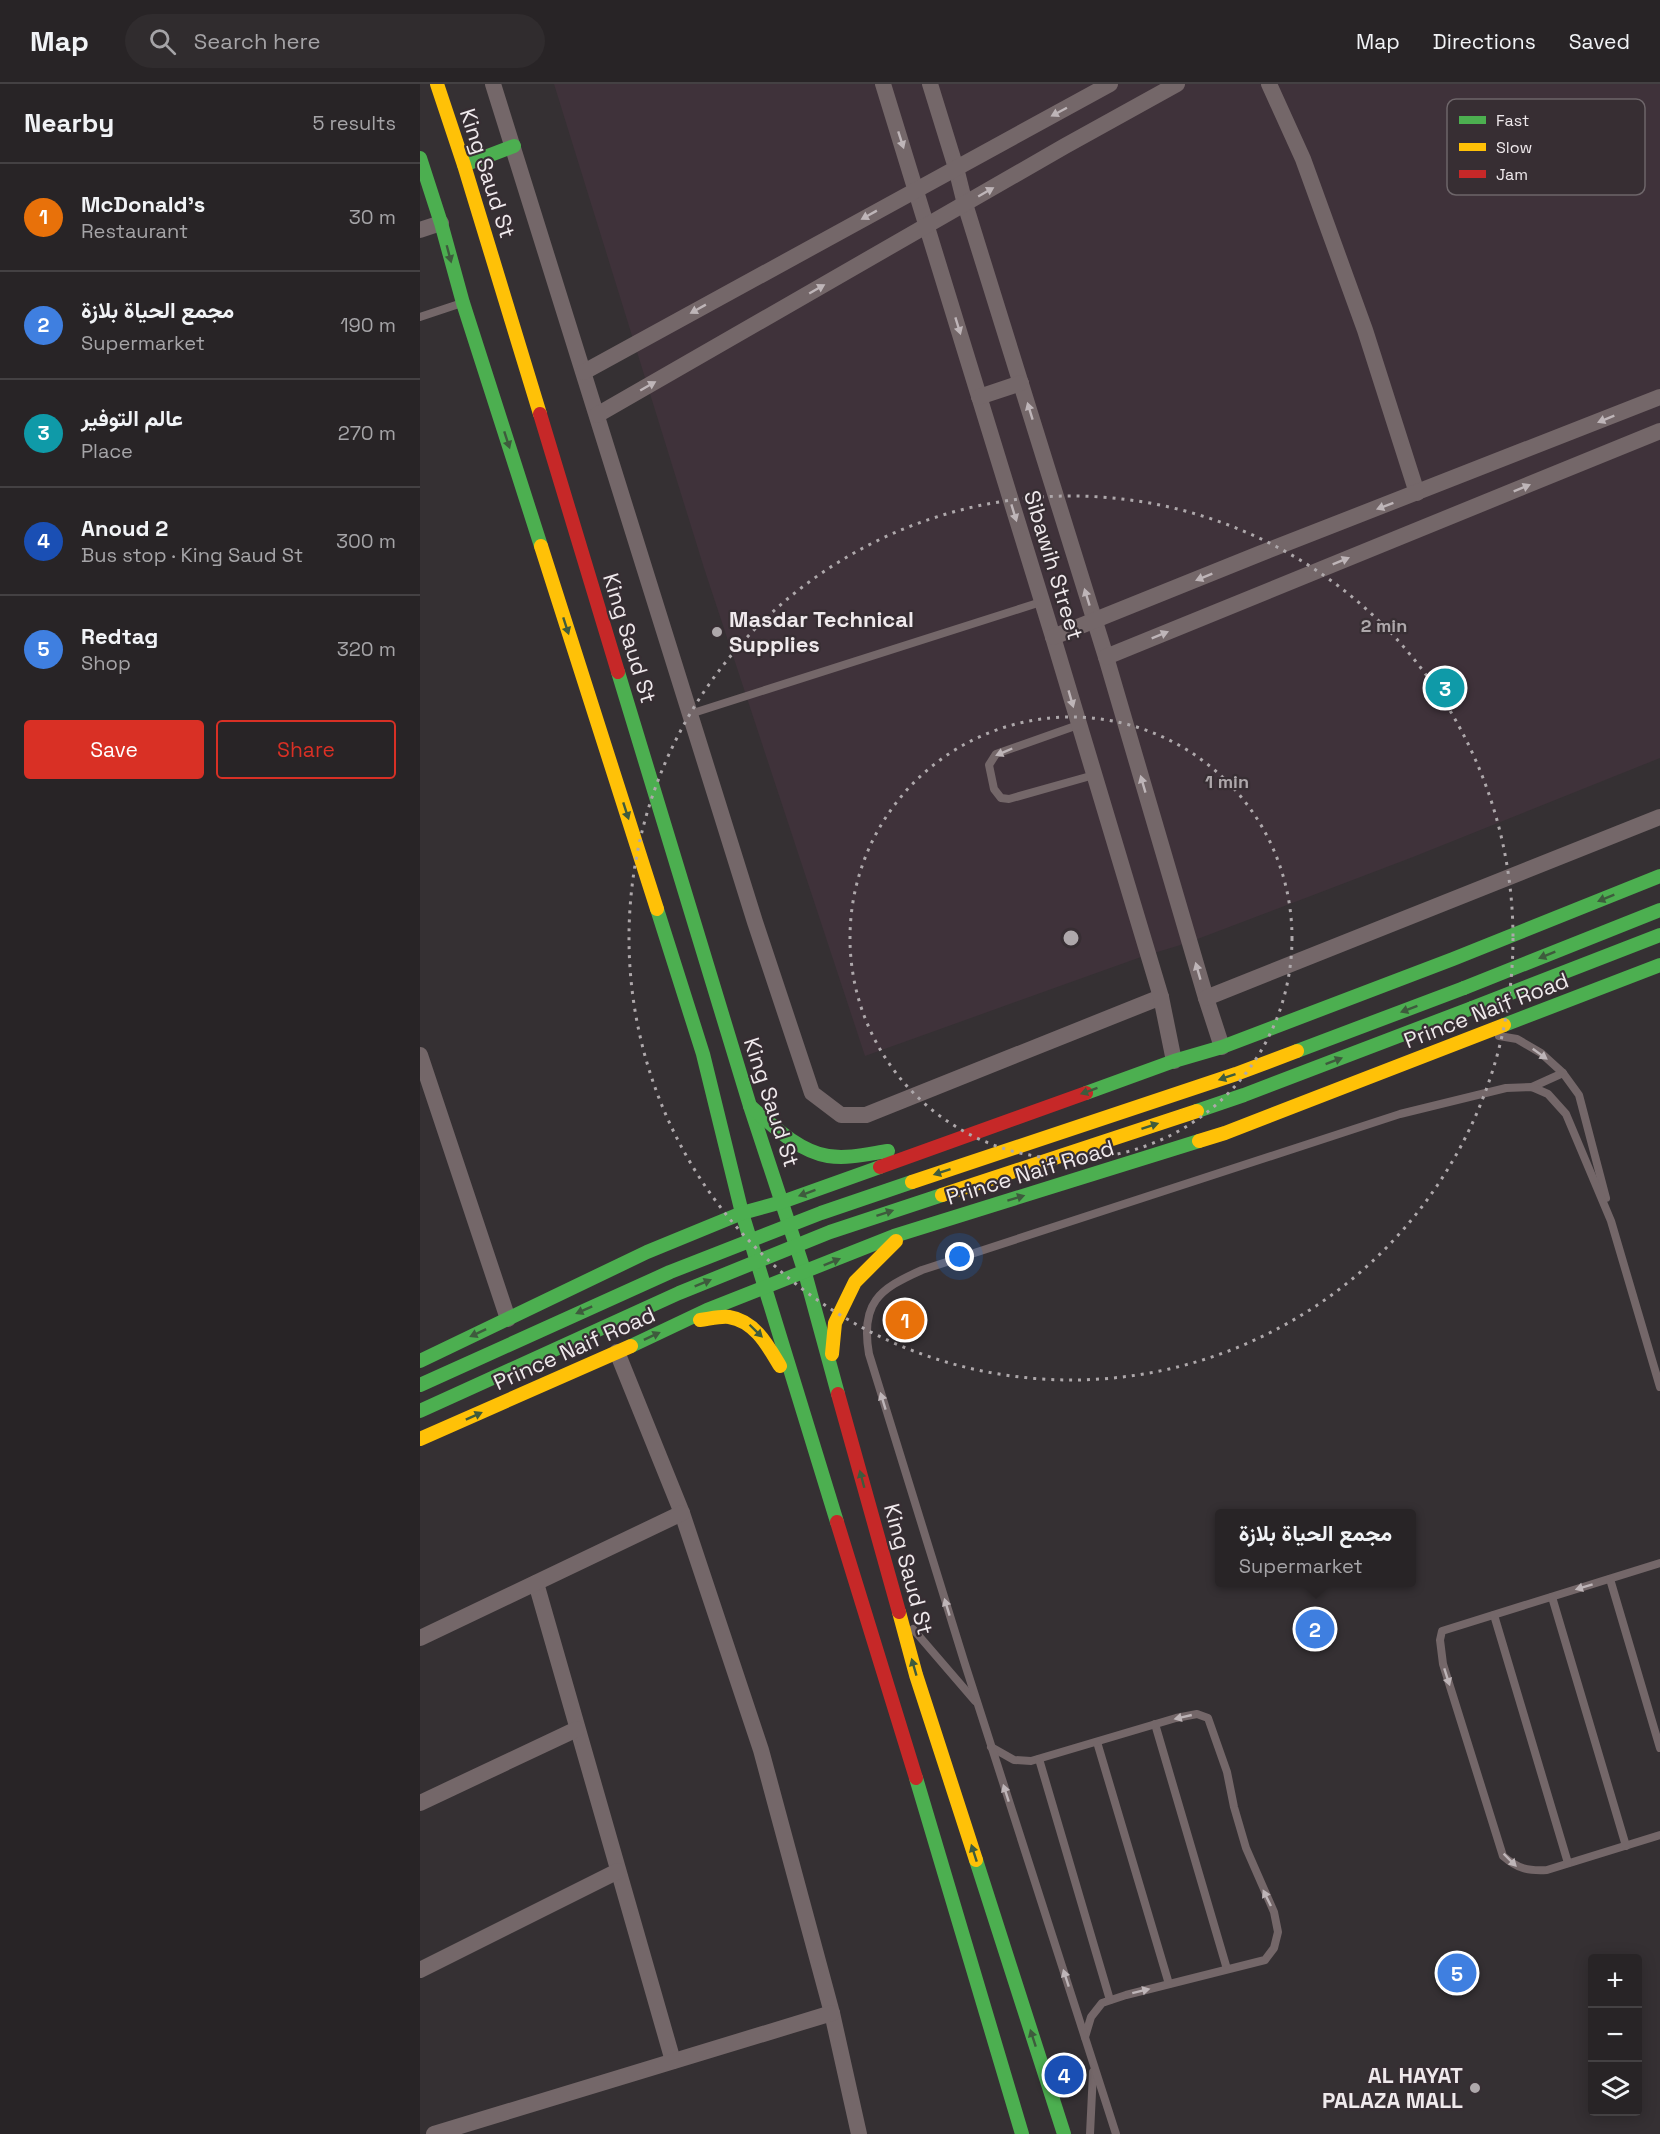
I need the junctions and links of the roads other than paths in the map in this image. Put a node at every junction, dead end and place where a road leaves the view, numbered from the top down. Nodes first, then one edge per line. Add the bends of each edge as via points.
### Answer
1 (437, 84) edge
2 (493, 84) edge
3 (883, 84) edge
4 (930, 84) edge
5 (1110, 84) edge
6 (1177, 84) edge
7 (1269, 84) edge
8 (514, 146) junction
9 (420, 158) edge
10 (464, 165) junction
11 (956, 168) junction
12 (916, 189) junction
13 (965, 204) junction
14 (441, 223) junction
15 (928, 226) junction
16 (420, 230) edge
17 (463, 303) junction
18 (420, 317) edge
19 (584, 372) junction
20 (1021, 383) junction
21 (979, 397) junction
22 (1660, 397) edge
23 (597, 415) junction
24 (1660, 431) edge
25 (1417, 493) junction
26 (1041, 602) junction
27 (1095, 622) junction
28 (1053, 638) junction
29 (1106, 657) junction
30 (690, 714) junction
31 (1078, 724) junction
32 (1094, 775) junction
33 (1660, 817) edge
34 (1660, 876) edge
35 (1660, 910) edge
36 (1660, 935) edge
37 (1660, 965) edge
38 (1161, 997) junction
39 (1206, 998) junction
40 (1487, 1033) junction
41 (1222, 1047) junction
42 (704, 1054) junction
43 (420, 1055) edge
44 (1174, 1061) junction
45 (1563, 1073) junction
46 (1532, 1087) junction
47 (750, 1106) junction
48 (940, 1145) junction
49 (723, 1189) dead end
50 (782, 1202) junction
51 (742, 1213) junction
52 (701, 1215) dead end
53 (1611, 1221) junction
54 (903, 1233) junction
55 (646, 1252) junction
56 (805, 1273) junction
57 (765, 1286) junction
58 (508, 1319) junction
59 (681, 1323) junction
60 (617, 1352) junction
61 (420, 1361) edge
62 (831, 1365) junction
63 (420, 1385) edge
64 (1660, 1387) edge
65 (800, 1398) junction
66 (420, 1411) edge
67 (420, 1439) edge
68 (682, 1513) junction
69 (1660, 1563) edge
70 (1610, 1579) junction
71 (536, 1583) junction
72 (1552, 1597) junction
73 (900, 1614) junction
74 (1494, 1615) junction
75 (420, 1638) edge
76 (977, 1703) junction
77 (1155, 1724) junction
78 (578, 1729) junction
79 (1097, 1742) junction
80 (991, 1747) junction
81 (1660, 1748) edge
82 (1039, 1759) junction
83 (420, 1803) edge
84 (1660, 1835) edge
85 (1626, 1846) junction
86 (1568, 1863) junction
87 (618, 1871) junction
88 (1227, 1969) junction
89 (420, 1970) edge
90 (1169, 1984) junction
91 (1110, 2000) junction
92 (832, 2013) junction
93 (1085, 2037) junction
94 (673, 2061) junction
95 (1094, 2063) junction
96 (434, 2134) edge
97 (859, 2134) edge
98 (1022, 2134) edge
99 (1064, 2134) edge
100 (1090, 2134) edge
101 (1116, 2134) edge

1 - 10 main road, King Saud St
2 - 8 street
3 -> 12 street, Sibawih Street
4 - 11 street, Sibawih Street
5 -> 11 street
13 -> 6 street
7 - 25 street via 1315,191
8 - 10 main road
8 - 19 street
9 - 14 main road
10 - 47 main road, King Saud St
11 - 12 street
11 - 13 street, Sibawih Street
12 - 15 street, Sibawih Street
12 -> 19 street
13 - 15 street
13 - 20 street, Sibawih Street
14 - 16 street
14 -> 17 main road
15 -> 21 street, Sibawih Street
23 -> 15 street
17 - 18 lane
17 -> 42 main road
19 - 23 street
20 - 21 street
27 -> 20 street, Sibawih Street
21 -> 26 street, Sibawih Street
22 -> 25 street
23 - 30 street
29 -> 24 street
25 -> 27 street
26 - 28 street, Sibawih Street
26 - 30 lane
27 - 28 street
27 - 29 street, Sibawih Street
28 -> 31 street, Sibawih Street
39 -> 29 street, Sibawih Street
30 - 38 street via 812,1093 841,1115 866,1114
31 - 32 street, Sibawih Street
31 -> 32 lane via 996,754 989,765 994,789 1002,798 1009,799
32 - 38 street, Sibawih Street
33 - 39 street
34 -> 41 main road
35 -> 63 main road, bridge via 1236,1074 821,1213 670,1272
66 -> 36 main road, bridge via 679,1293 830,1232 1244,1095
37 - 40 main road, Prince Naif Road
38 - 44 street, Sibawih Street
39 - 41 street, Sibawih Street
40 -> 45 lane via 1517,1039 1542,1053
54 -> 40 main road, Prince Naif Road via 1225,1133
41 - 44 main road
42 - 49 main road
42 - 51 main road
43 - 58 street
44 -> 48 main road
45 - 46 lane
45 - 53 lane via 1579,1095
46 - 53 lane via 1548,1094 1566,1114
76 -> 46 lane via 869,1354 865,1333 868,1312 881,1293 894,1282 922,1270 1400,1114 1506,1088
47 - 48 main road via 819,1154 845,1157
47 - 50 main road, King Saud St
48 -> 50 main road
50 - 51 main road
50 - 56 main road, King Saud St
51 - 55 main road
51 - 57 main road
52 - 55 main road
53 - 64 lane
56 -> 54 main road, Prince Naif Road
54 - 62 main road via 855,1282 835,1323
55 - 58 main road
56 - 57 main road, Prince Naif Road
56 - 62 main road, King Saud St
57 - 59 main road, Prince Naif Road
57 - 65 main road
58 -> 61 main road
60 -> 59 main road, Prince Naif Road
59 -> 65 main road via 729,1317 746,1322 762,1337
67 -> 60 main road, Prince Naif Road
60 - 68 street
73 -> 62 main road, King Saud St
65 - 98 main road
68 - 71 street
68 - 92 street via 761,1750
69 - 70 lane
70 -> 72 lane
70 - 81 lane
71 - 75 street
71 - 78 street
72 - 74 lane
72 - 85 lane
73 - 76 lane
99 -> 73 main road, King Saud St via 916,1676
74 - 86 lane
74 -> 86 lane via 1442,1631 1443,1664 1503,1856 1528,1871
76 - 80 lane
77 - 79 lane
77 - 88 lane
88 -> 77 lane via 1265,1960 1274,1948 1278,1932 1274,1912 1246,1848 1227,1772 1208,1718 1197,1714
78 - 83 street
78 - 87 street
79 - 82 lane
79 - 90 lane
80 - 82 lane via 1014,1760
93 -> 80 lane
82 - 91 lane
84 - 85 lane
85 - 86 lane
87 - 89 street
87 - 94 street
88 - 90 lane
91 -> 90 lane
91 - 93 lane via 1102,2003 1091,2017
92 - 94 street
92 - 97 street
93 - 95 lane
94 - 96 street
95 - 100 lane
95 - 101 lane

